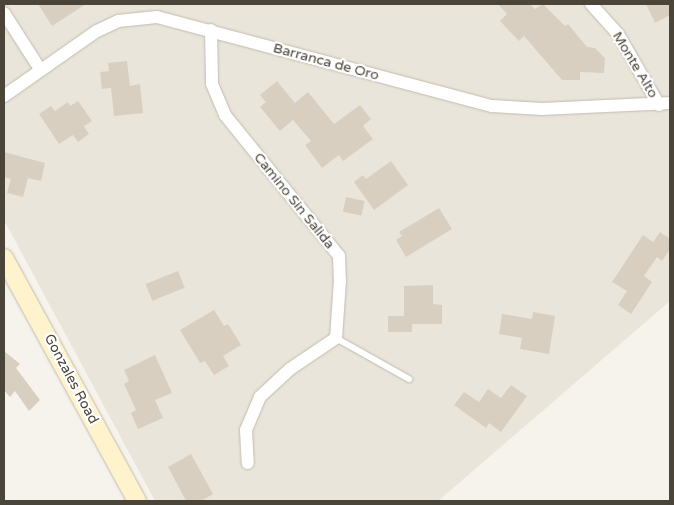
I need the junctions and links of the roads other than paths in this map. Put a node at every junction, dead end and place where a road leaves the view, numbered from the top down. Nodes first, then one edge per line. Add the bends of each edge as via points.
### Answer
1 (591, 4) edge
2 (4, 13) edge
3 (211, 30) junction
4 (40, 69) junction
5 (4, 96) edge
6 (664, 104) edge
7 (4, 258) edge
8 (336, 338) junction
9 (409, 379) dead end
10 (248, 463) dead end
11 (137, 501) edge

1 - 6 street, Monte Alto via 618,34
2 - 4 street
3 - 4 street, Barranca de Oro via 157,17 118,21
3 - 6 street, Barranca de Oro via 492,106 542,110
3 - 8 street, Camino Sin Salida via 212,84 225,115 339,256
4 - 5 street, Barranca de Oro
7 - 11 street, Gonzales Road
8 - 9 lane
8 - 10 street via 290,369 260,397 246,430

